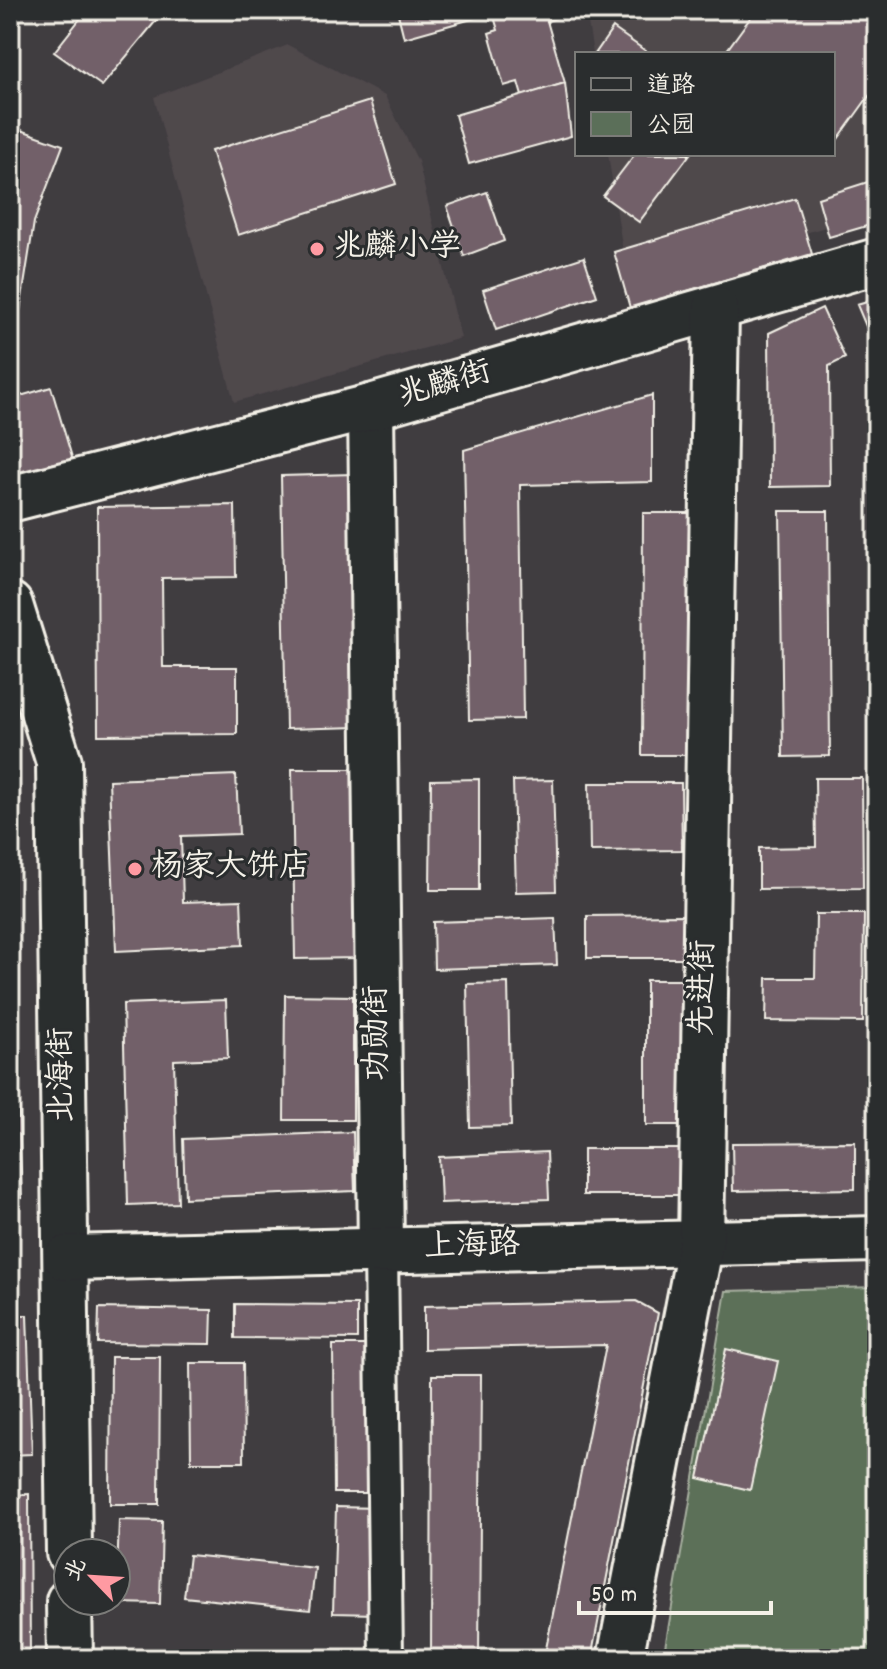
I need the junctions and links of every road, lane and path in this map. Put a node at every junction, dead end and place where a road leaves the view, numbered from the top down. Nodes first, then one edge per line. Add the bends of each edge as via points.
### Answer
1 (877, 261) edge
2 (716, 309) junction
3 (371, 407) junction
4 (10, 499) edge
5 (10, 605) edge
6 (877, 1239) edge
7 (701, 1242) junction
8 (381, 1250) junction
9 (67, 1258) junction
10 (69, 1537) edge
11 (69, 1617) edge
12 (70, 1659) edge
13 (386, 1659) edge
14 (620, 1659) edge

1 - 2 street, 兆麟街
2 - 3 street, 兆麟街
2 - 7 street, 先进街
3 - 4 street, 兆麟街
3 - 8 street, 功勋街
5 - 9 street, 北海街 via 59,762
6 - 7 street, 上海路
7 - 8 street, 上海路
7 - 14 street, 先进街
8 - 9 street, 上海路
8 - 13 street, 功勋街
9 - 10 street, 北海街
11 - 12 street

